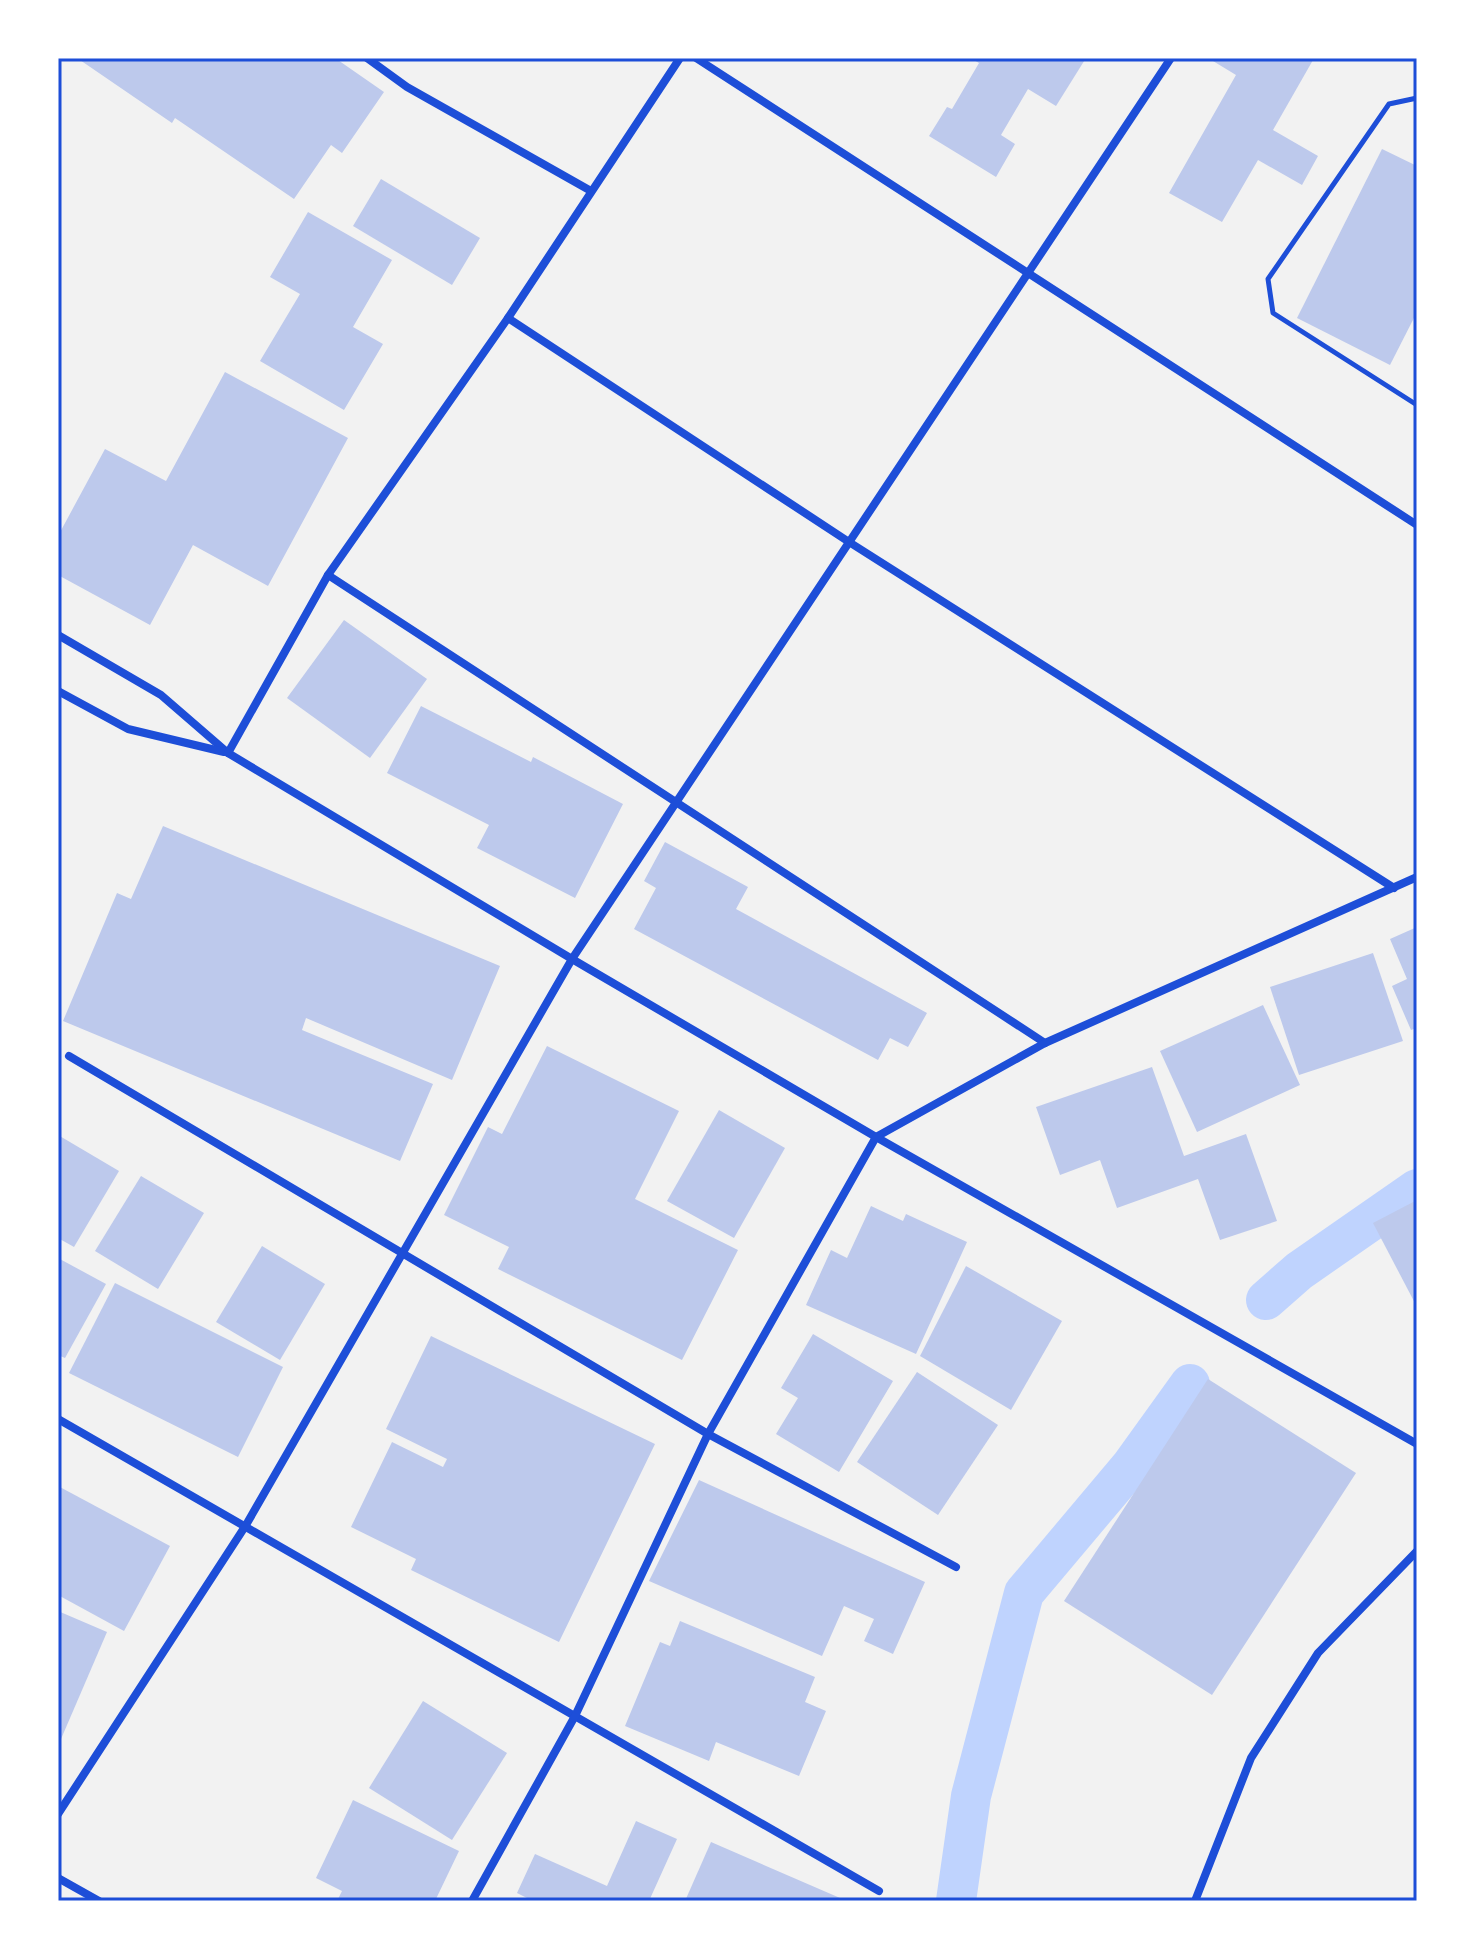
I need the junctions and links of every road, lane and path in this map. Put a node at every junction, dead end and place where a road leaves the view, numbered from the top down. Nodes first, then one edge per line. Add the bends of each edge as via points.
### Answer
1 (367, 58) edge
2 (680, 58) edge
3 (696, 58) edge
4 (1171, 58) edge
5 (1417, 98) edge
6 (591, 191) junction
7 (1029, 272) junction
8 (508, 318) junction
9 (1417, 405) edge
10 (1417, 525) edge
11 (849, 542) junction
12 (328, 575) junction
13 (58, 635) edge
14 (58, 691) edge
15 (228, 753) junction
16 (676, 803) junction
17 (1417, 877) edge
18 (1394, 888) junction
19 (572, 959) junction
20 (1045, 1043) junction
21 (69, 1056) dead end
22 (876, 1137) junction
23 (403, 1255) junction
24 (58, 1419) edge
25 (708, 1434) junction
26 (1417, 1444) edge
27 (246, 1525) junction
28 (1417, 1551) edge
29 (956, 1567) dead end
30 (575, 1716) junction
31 (58, 1814) edge
32 (58, 1878) edge
33 (879, 1891) dead end
34 (99, 1901) edge
35 (472, 1901) edge
36 (1195, 1901) edge

1 - 6 street via 420,95
2 - 6 street
3 - 7 street
4 - 7 street
5 - 9 path via 1389,104 1268,279 1273,313
6 - 8 street
7 - 10 street
7 - 11 street
8 - 11 street
8 - 12 street
11 - 16 street
11 - 18 street
12 - 15 street
12 - 16 street
13 - 15 street via 161,695
14 - 15 street via 128,729
15 - 19 street
16 - 19 street
16 - 20 street
17 - 18 street
18 - 20 street
19 - 22 street
19 - 23 street
20 - 22 street
21 - 23 street
22 - 25 street
22 - 26 street
23 - 25 street
23 - 27 street
24 - 27 street
25 - 29 street
25 - 30 street
27 - 30 street
27 - 31 street
28 - 36 street via 1318,1653 1251,1758
30 - 33 street
30 - 35 street
32 - 34 street

